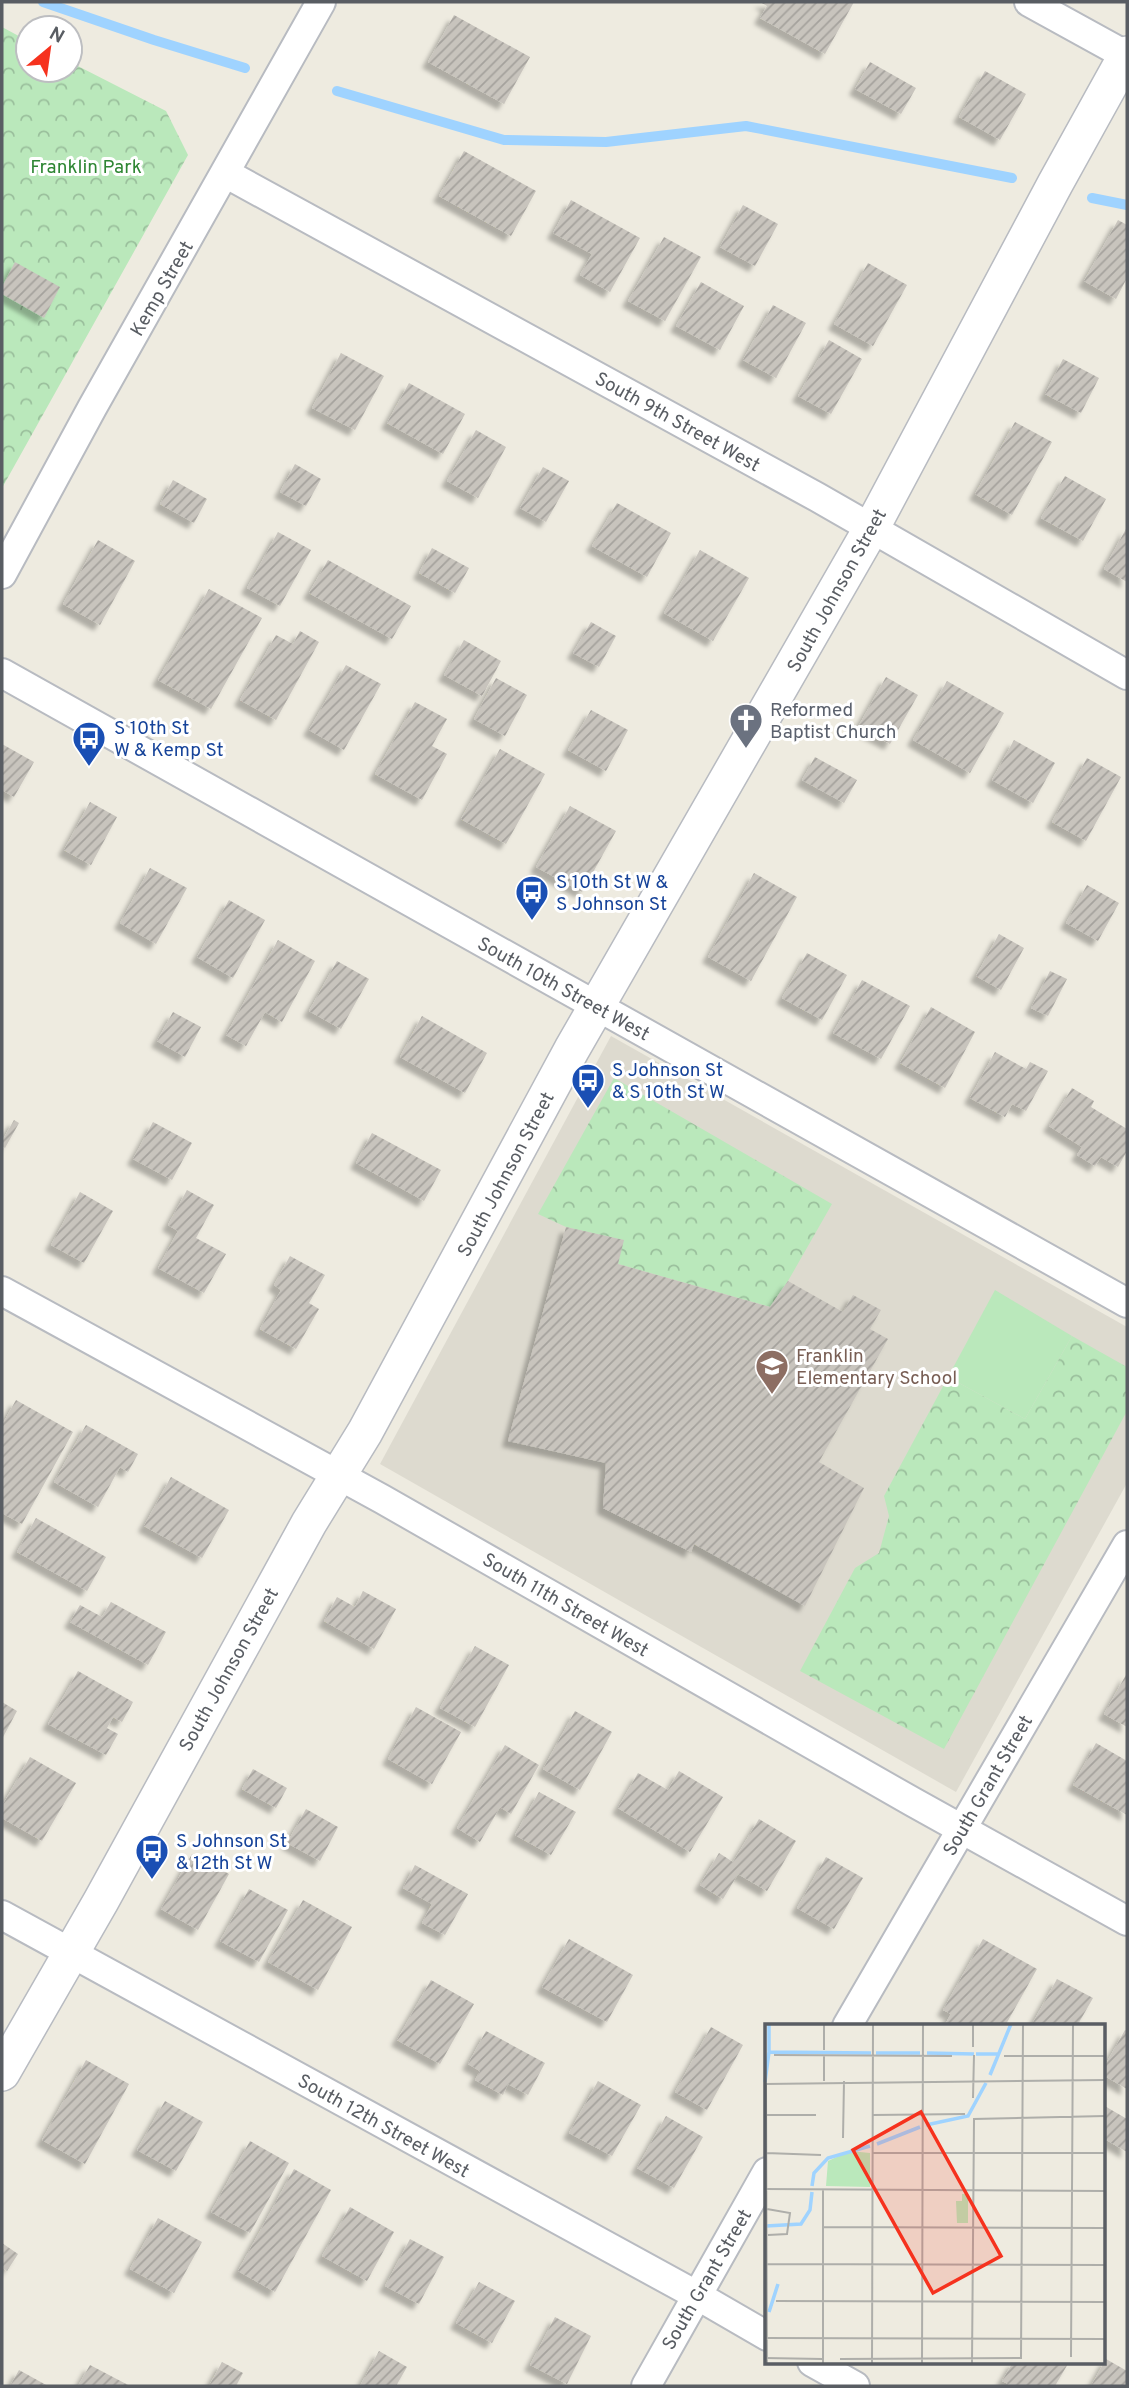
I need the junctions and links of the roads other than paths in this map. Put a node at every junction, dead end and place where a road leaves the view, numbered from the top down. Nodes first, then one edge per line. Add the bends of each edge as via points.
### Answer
1 (321, 2) edge
2 (1029, 2) edge
3 (1127, 56) edge
4 (225, 173) junction
5 (871, 529) junction
6 (2, 574) edge
7 (2, 673) edge
8 (1127, 675) edge
9 (596, 1007) junction
10 (2, 1292) edge
11 (1127, 1303) edge
12 (339, 1477) junction
13 (1127, 1545) edge
14 (961, 1828) junction
15 (2, 1915) edge
16 (1127, 1921) edge
17 (72, 1953) junction
18 (848, 2024) edge
19 (2, 2073) edge
20 (765, 2176) edge
21 (698, 2296) junction
22 (765, 2335) edge
23 (816, 2364) edge
24 (646, 2386) edge
25 (855, 2386) edge

1 - 4 street, Kemp Street
2 - 3 street
3 - 5 street, South Johnson Street
4 - 5 street, South 9th Street West
4 - 6 street, Kemp Street
5 - 8 street, South 9th Street West
5 - 9 street, South Johnson Street
7 - 9 street, South 10th Street West
9 - 11 street, South 10th Street West
9 - 12 street, South Johnson Street
10 - 12 street, South 11th Street West
12 - 14 street, South 11th Street West
12 - 17 street, South Johnson Street via 302,1535
13 - 14 street, South Grant Street
14 - 16 street, South 11th Street West
14 - 18 street, South Grant Street
15 - 17 street, South 12th Street West
17 - 19 street, South Johnson Street
17 - 21 street, South 12th Street West
20 - 21 street, South Grant Street
21 - 22 street, South 12th Street West
21 - 24 street, South Grant Street
23 - 25 street

